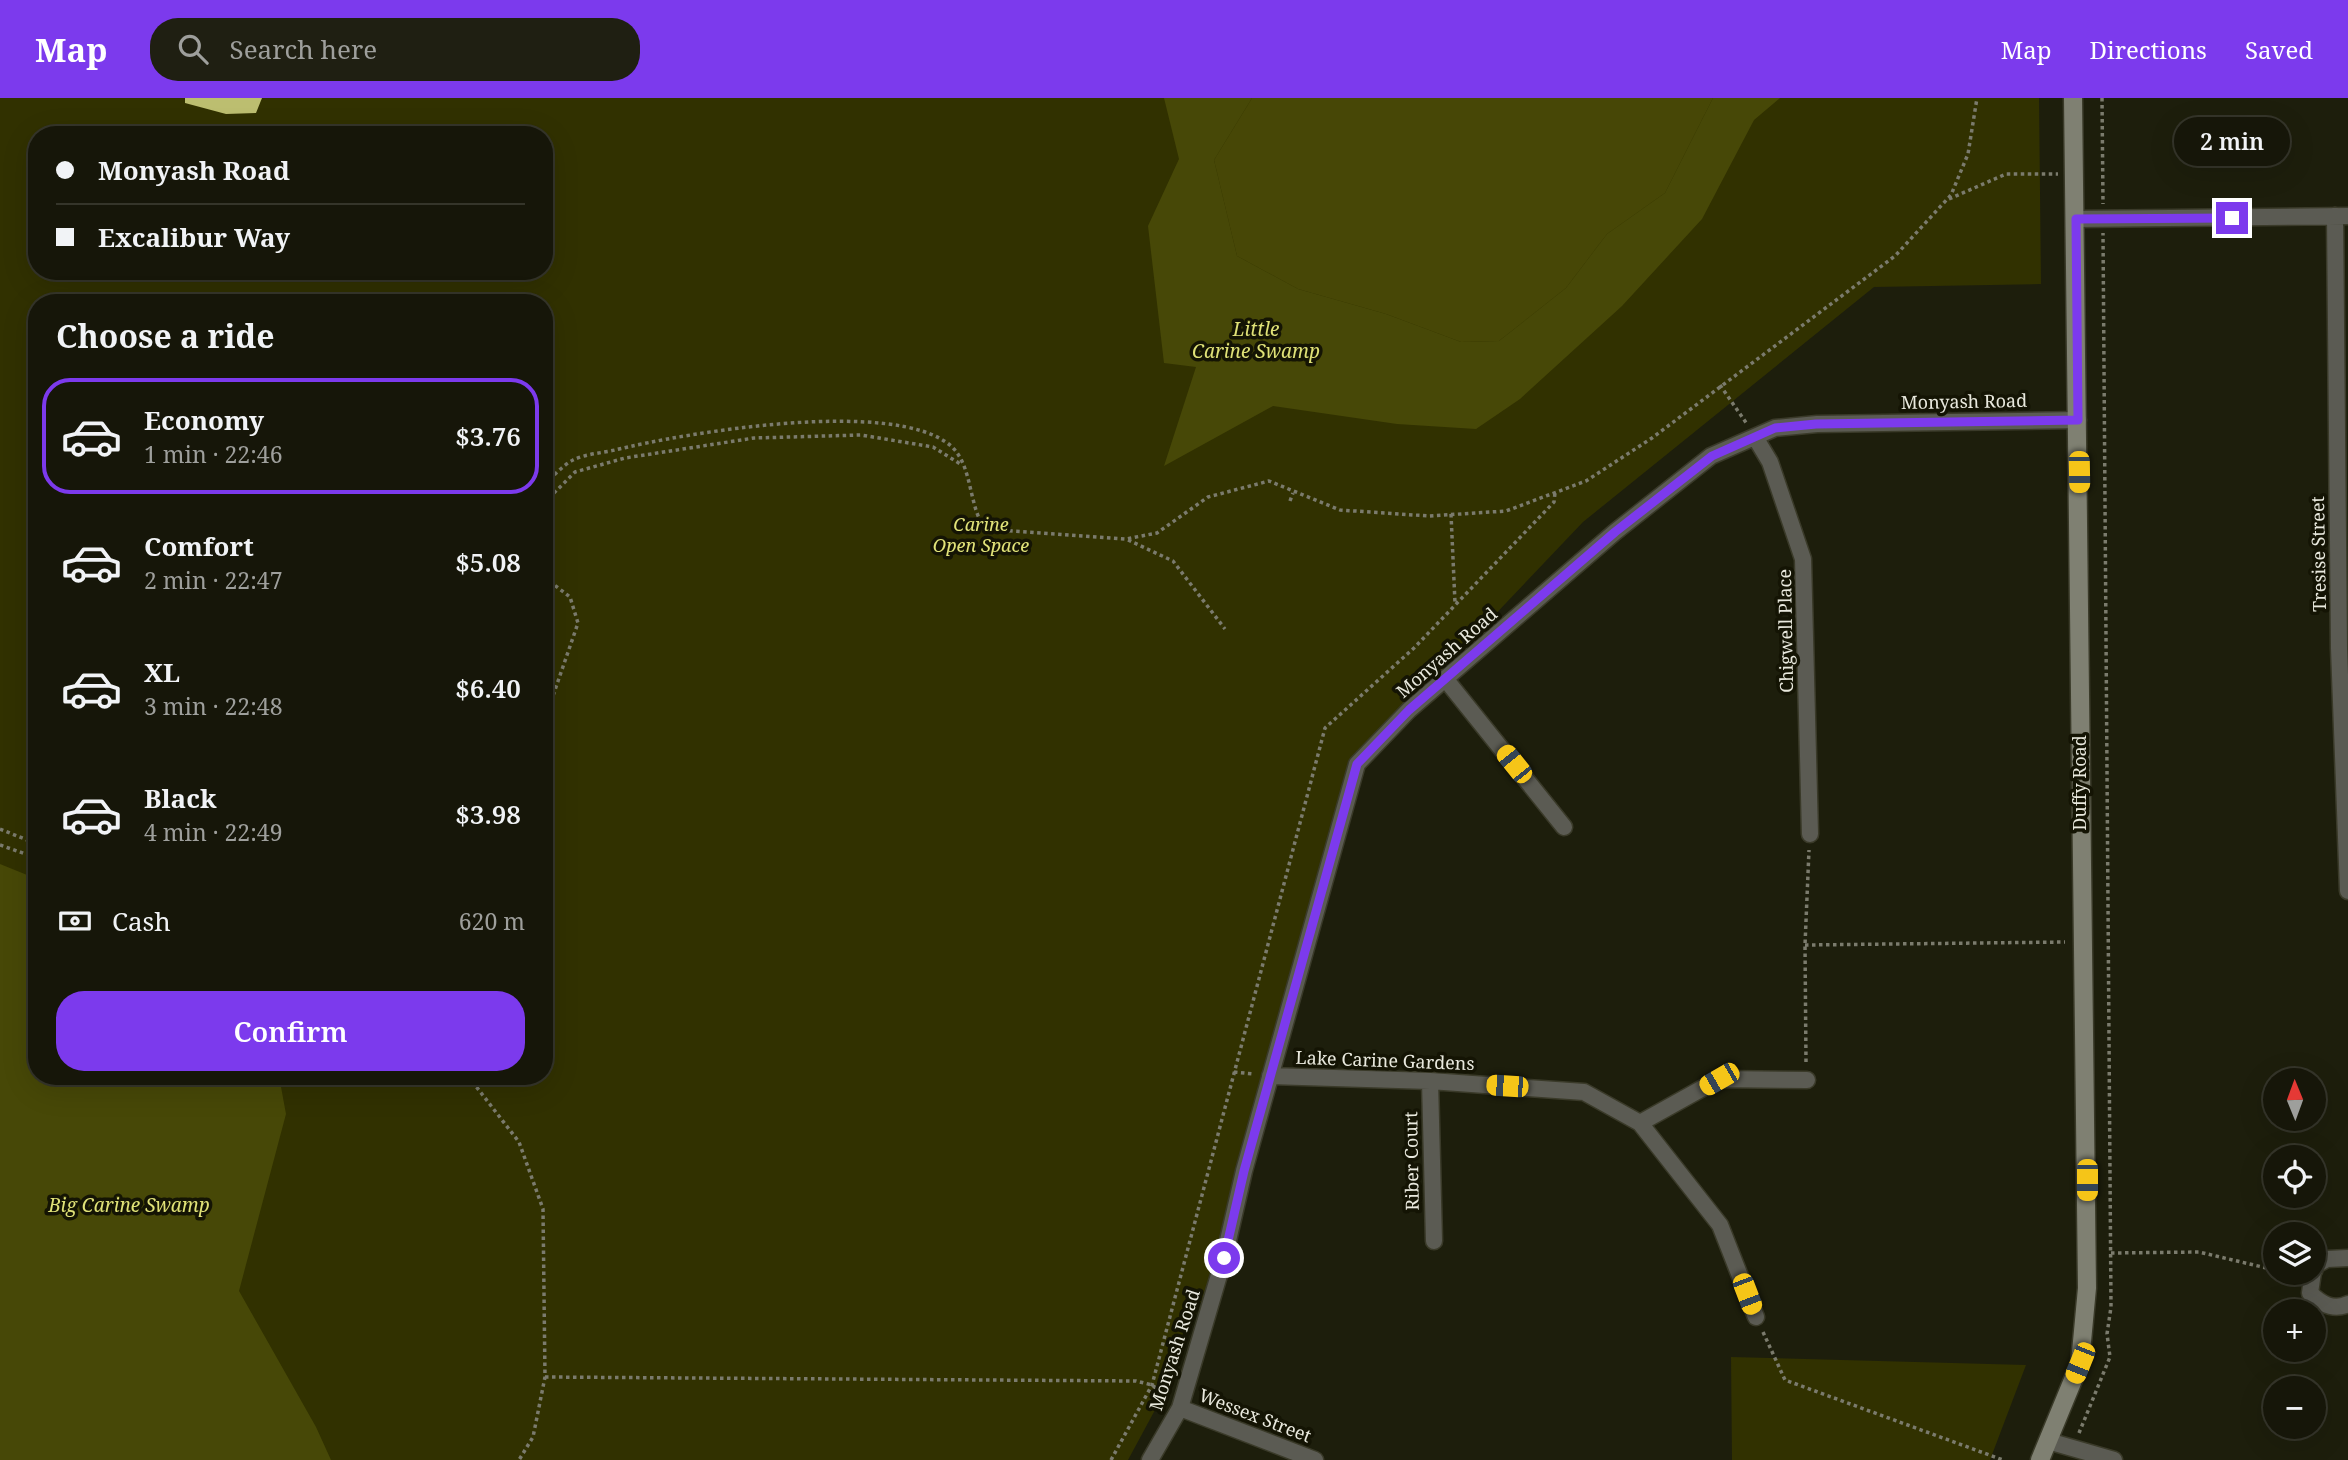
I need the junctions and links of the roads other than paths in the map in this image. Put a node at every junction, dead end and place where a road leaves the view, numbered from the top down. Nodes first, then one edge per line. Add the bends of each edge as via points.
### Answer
1 (2073, 98) edge
2 (2341, 216) edge
3 (2076, 219) junction
4 (2078, 420) junction
5 (1755, 437) junction
6 (2343, 648) edge
7 (1447, 681) junction
8 (1564, 827) dead end
9 (1810, 834) road end
10 (2348, 891) edge
11 (1270, 1076) junction
12 (1807, 1080) road end
13 (1430, 1081) junction
14 (1640, 1123) junction
15 (1434, 1241) dead end
16 (2348, 1258) edge
17 (2326, 1260) edge
18 (2311, 1285) edge
19 (2348, 1304) edge
20 (1756, 1317) road end
21 (1180, 1408) junction
22 (2048, 1441) junction
23 (1150, 1460) edge
24 (1315, 1460) edge
25 (2040, 1460) edge
26 (2114, 1460) edge

1 - 3 main road, Duffy Road
2 - 3 street
2 - 6 street, Tresise Street
3 - 4 main road, Duffy Road
4 - 5 street, Monyash Road via 1816,424 1775,428
4 - 22 main road, Duffy Road via 2085,1335 2080,1363
5 - 7 street, Monyash Road via 1712,456 1615,532
5 - 9 street, Chigwell Place via 1770,461 1803,559
6 - 10 street, Tresise Street
7 - 8 street
7 - 11 street, Monyash Road via 1409,710 1357,764
11 - 13 street, Lake Carine Gardens
11 - 21 street, Monyash Road
12 - 14 street via 1719,1079
13 - 14 street, Lake Carine Gardens via 1584,1092
13 - 15 street, Riber Court
14 - 20 street, Lake Carine Gardens via 1720,1225
16 - 17 street
18 - 19 street via 2310,1293 2320,1303 2333,1307
21 - 23 street, Monyash Road
21 - 24 street, Wessex Street
22 - 25 main road, Duffy Road
22 - 26 street

